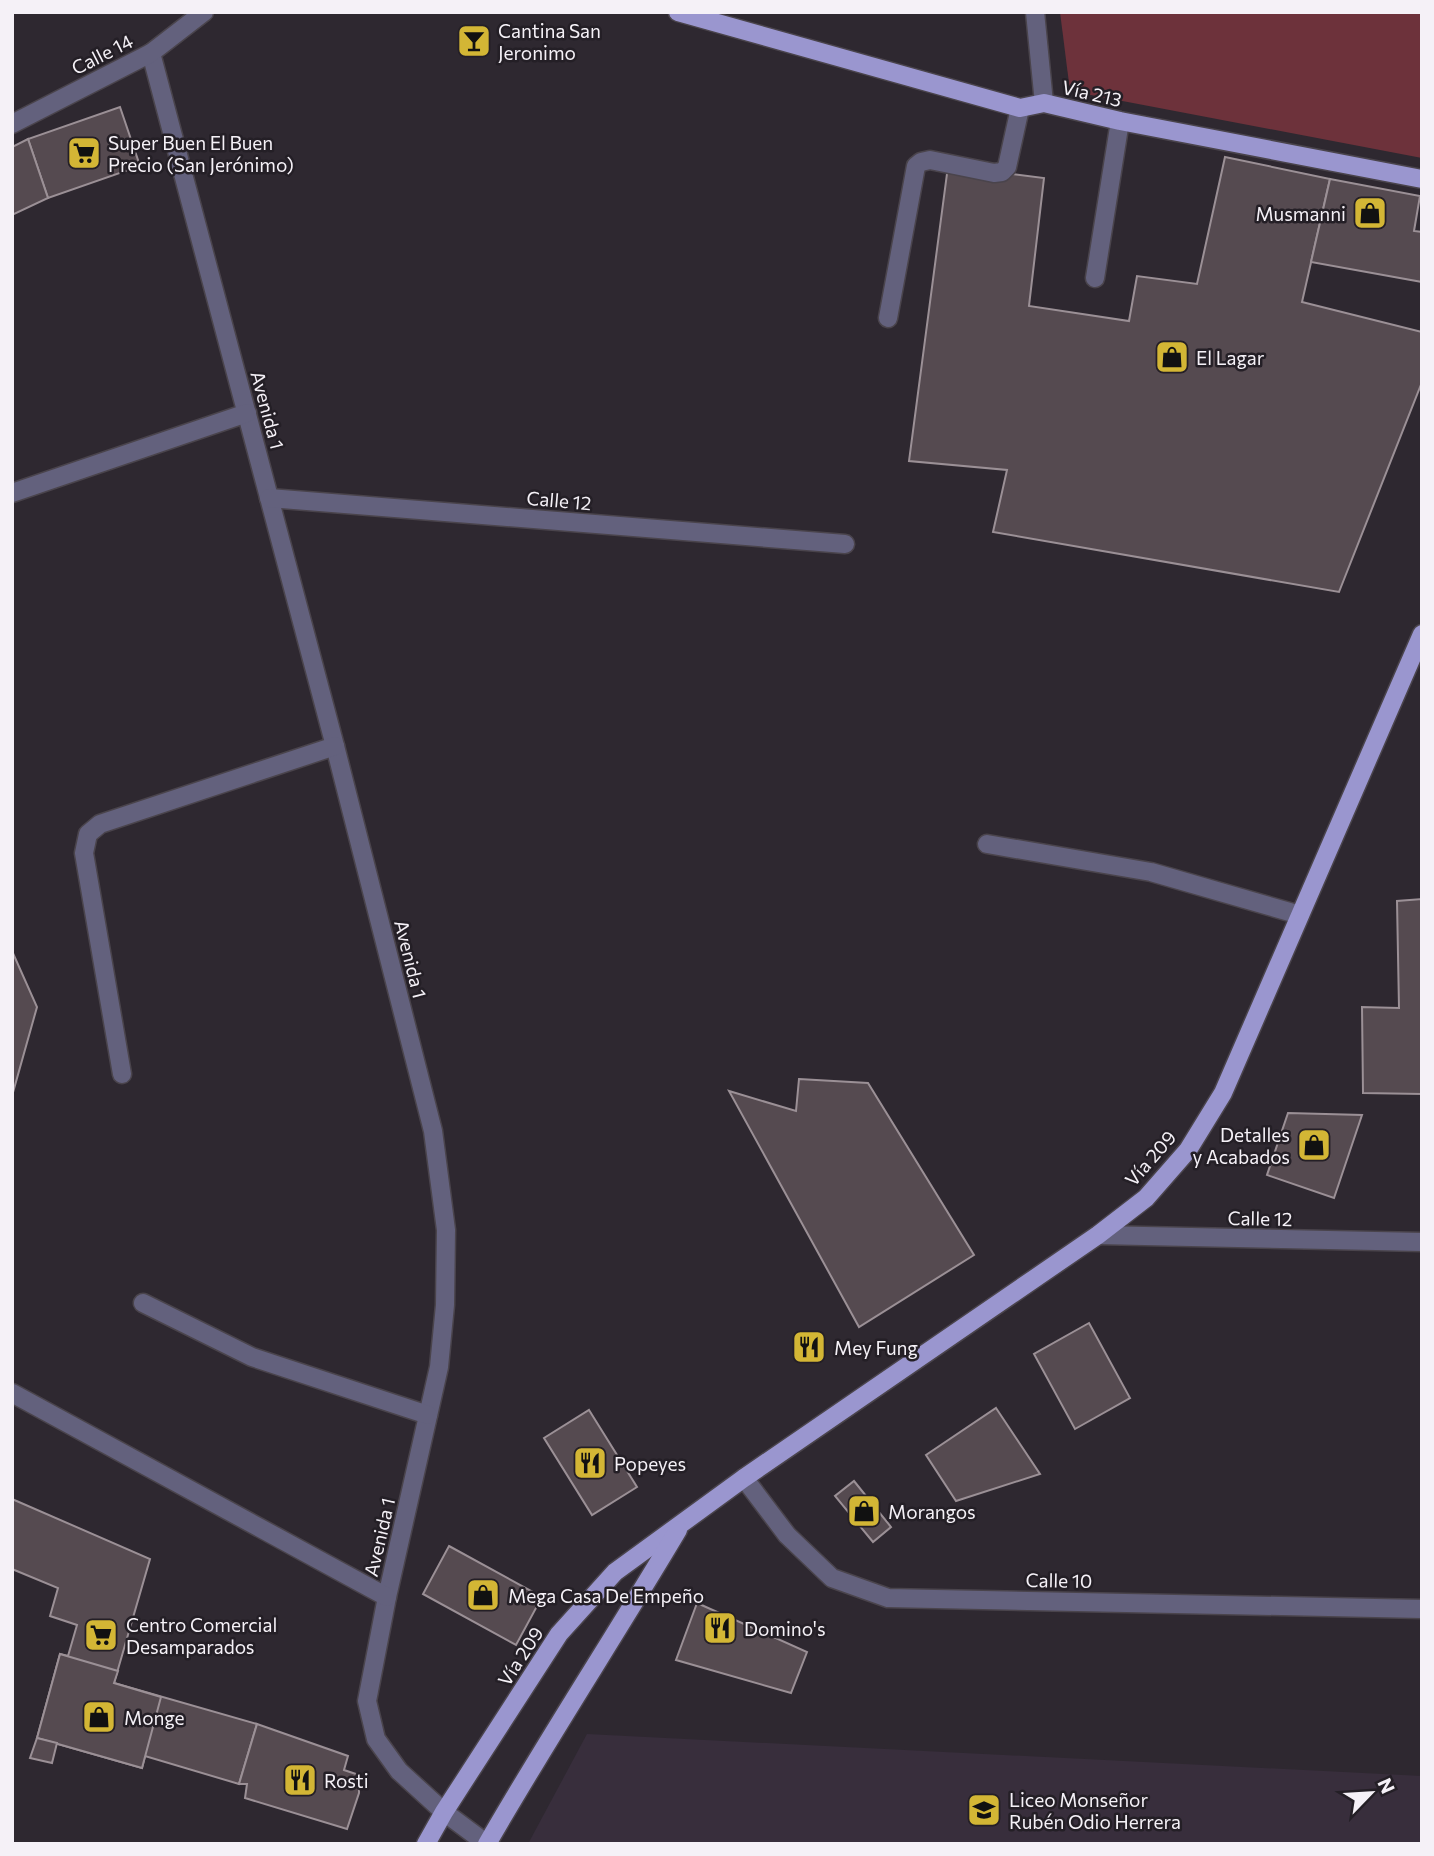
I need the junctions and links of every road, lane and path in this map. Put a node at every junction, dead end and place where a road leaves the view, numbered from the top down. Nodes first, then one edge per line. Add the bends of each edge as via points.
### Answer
1 (204, 12) edge
2 (678, 12) edge
3 (1035, 12) edge
4 (151, 53) junction
5 (1044, 103) junction
6 (1020, 108) junction
7 (1120, 121) junction
8 (12, 124) edge
9 (1422, 180) edge
10 (1095, 278) dead end
11 (888, 318) dead end
12 (247, 413) junction
13 (12, 493) edge
14 (269, 498) junction
15 (845, 544) dead end
16 (1422, 635) edge
17 (335, 746) junction
18 (987, 844) dead end
19 (1300, 915) junction
20 (122, 1074) dead end
21 (1098, 1235) junction
22 (1422, 1242) edge
23 (143, 1303) dead end
24 (12, 1393) edge
25 (428, 1415) junction
26 (744, 1478) junction
27 (683, 1521) junction
28 (387, 1597) junction
29 (1422, 1609) edge
30 (444, 1812) junction
31 (426, 1844) edge
32 (487, 1844) edge

1 - 4 street, Calle 14
2 - 6 main road, Vía 213
3 - 5 street
4 - 8 street, Calle 14
4 - 12 street, Avenida 1
5 - 6 main road, Vía 213
5 - 7 main road, Vía 213
6 - 11 street via 1002,172 930,160 916,166
7 - 9 main road, Vía 213
7 - 10 street
12 - 13 street
12 - 14 street, Avenida 1
14 - 15 street, Calle 12
14 - 17 street, Avenida 1
16 - 19 main road, Vía 209
17 - 20 street via 100,824 88,834 84,853
17 - 25 street, Avenida 1 via 433,1130 446,1230 445,1305 439,1367
18 - 19 street via 1151,872
19 - 21 main road, Vía 209 via 1223,1093 1188,1150 1146,1198
21 - 22 street, Calle 12
21 - 26 main road, Vía 209
23 - 25 street via 253,1357
24 - 28 street
25 - 28 street, Avenida 1
26 - 27 main road, Vía 209
26 - 29 street, Calle 10 via 787,1535 832,1578 888,1598
27 - 30 main road, Vía 209 via 615,1572 559,1634
27 - 32 main road, Vía 209
28 - 30 street, Avenida 1 via 367,1701 376,1739 400,1771
30 - 31 main road, Vía 209
30 - 32 street, Avenida 1

